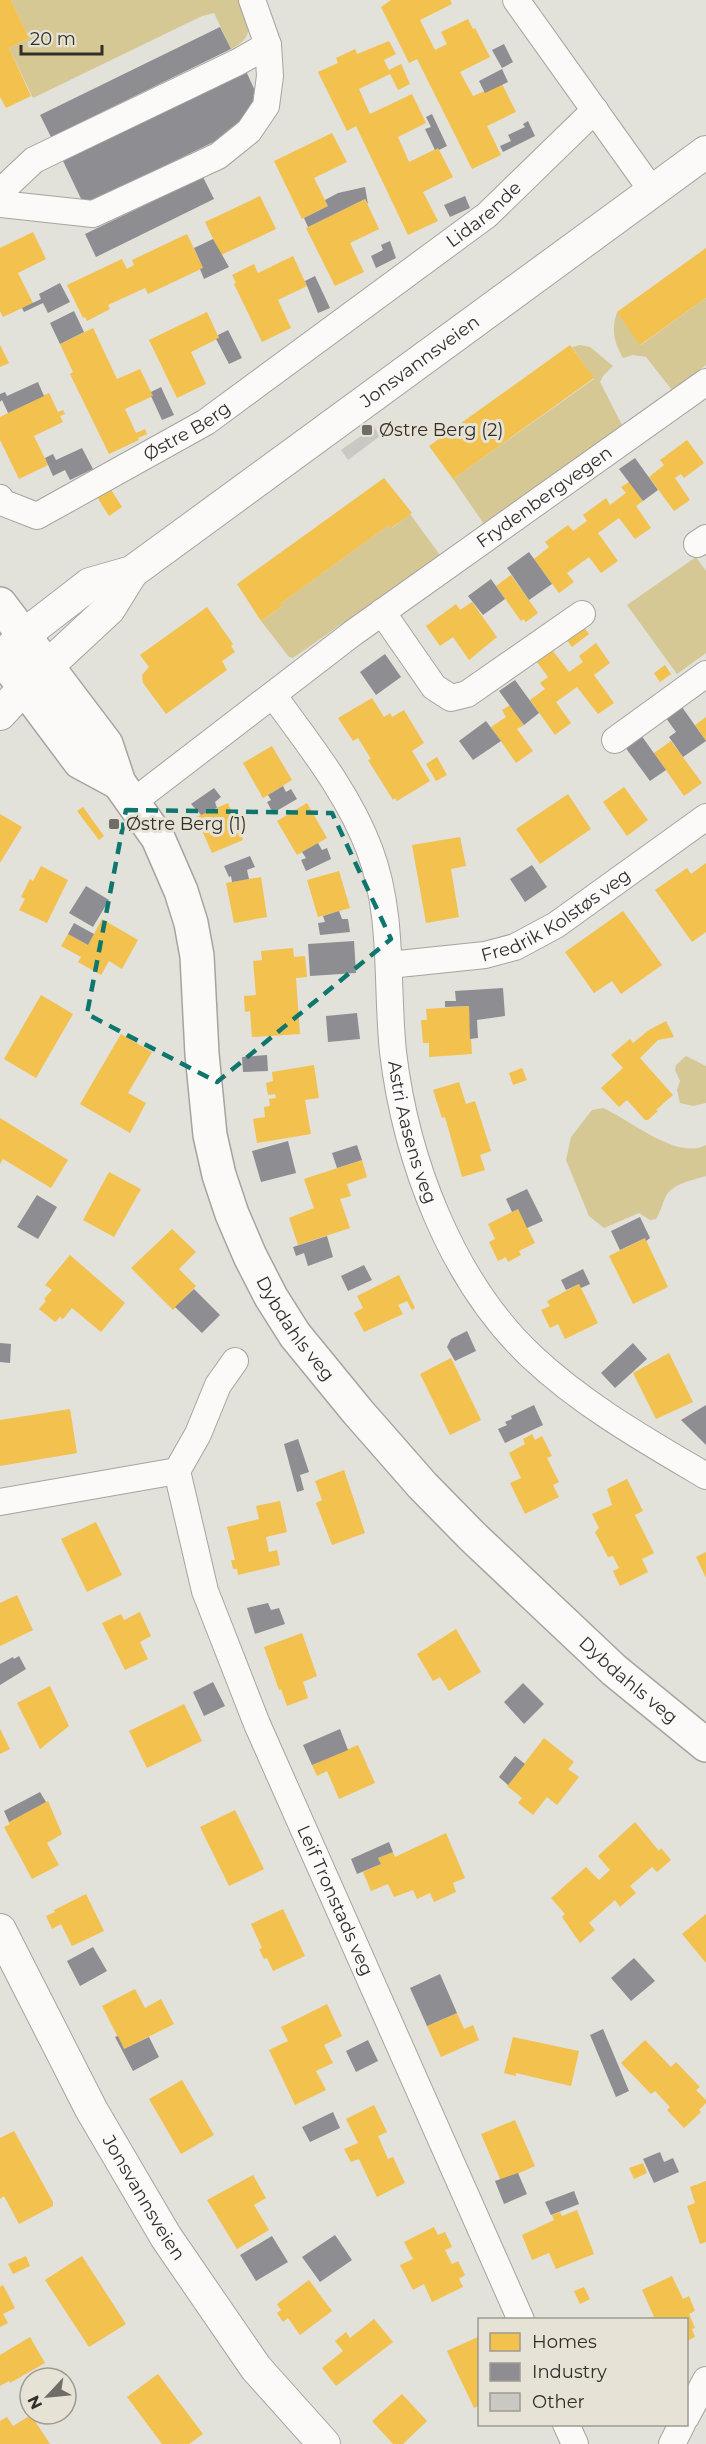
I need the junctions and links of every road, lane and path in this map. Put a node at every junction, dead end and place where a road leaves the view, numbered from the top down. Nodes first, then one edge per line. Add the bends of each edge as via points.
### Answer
1 (252, 0) edge
2 (516, 0) edge
3 (268, 45) junction
4 (595, 110) junction
5 (706, 152) edge
6 (0, 192) edge
7 (653, 192) junction
8 (0, 204) edge
9 (362, 307) joint
10 (706, 382) edge
11 (0, 498) edge
12 (132, 572) junction
13 (0, 604) edge
14 (382, 612) junction
15 (582, 614) dead end
16 (6, 652) edge
17 (48, 665) junction
18 (706, 674) edge
19 (24, 688) junction
20 (273, 695) junction
21 (0, 714) edge
22 (615, 740) dead end
23 (126, 793) junction
24 (706, 817) edge
25 (389, 965) junction
26 (235, 1361) dead end
27 (177, 1471) junction
28 (706, 1476) edge
29 (0, 1502) edge
30 (706, 1745) edge
31 (0, 1930) edge
32 (520, 2318) edge
33 (706, 2380) edge
34 (688, 2414) edge
35 (567, 2426) edge
36 (681, 2426) edge
37 (324, 2444) edge
38 (575, 2444) edge
39 (672, 2444) edge

1 - 3 street
2 - 4 street
3 - 6 street via 34,160
3 - 8 street via 270,76 266,106 249,131 218,156 93,214
4 - 7 street
4 - 9 street, Lidarende via 487,215
5 - 7 street, Jonsvannsveien
7 - 12 street, Jonsvannsveien
9 - 11 street, Østre Berg via 206,422 37,516
10 - 14 street, Frydenbergvegen
12 - 16 street, Jonsvannsveien via 90,584
12 - 17 street, Jonsvannsveien via 109,609
13 - 16 main road
14 - 15 street via 434,687 451,698 467,694
14 - 20 street, Frydenbergvegen
16 - 17 main road, Dybdahls veg
16 - 19 main road, Dybdahls veg
17 - 19 street, Jonsvannsveien
17 - 23 main road, Dybdahls veg via 106,744
18 - 22 street
19 - 21 street, Jonsvannsveien
19 - 23 main road, Dybdahls veg via 80,762
20 - 23 street, Frydenbergvegen
20 - 25 street, Astri Aasens veg via 337,787 370,850 380,884
23 - 30 main road, Dybdahls veg via 169,860 191,923 197,956 210,1135 232,1214 271,1296 295,1335 422,1485 614,1670
24 - 25 street, Fredrik Kolstøs veg via 556,925 515,947 485,955
25 - 28 street, Astri Aasens veg via 393,1051 406,1129 434,1209 468,1275 502,1326 531,1356 625,1429
26 - 27 street via 218,1385 198,1434
27 - 29 street
27 - 32 street, Leif Tronstads veg via 206,1591 257,1724
31 - 37 street, Jonsvannsveien via 91,2109 166,2236 256,2368
33 - 34 street
35 - 38 street
36 - 39 street

